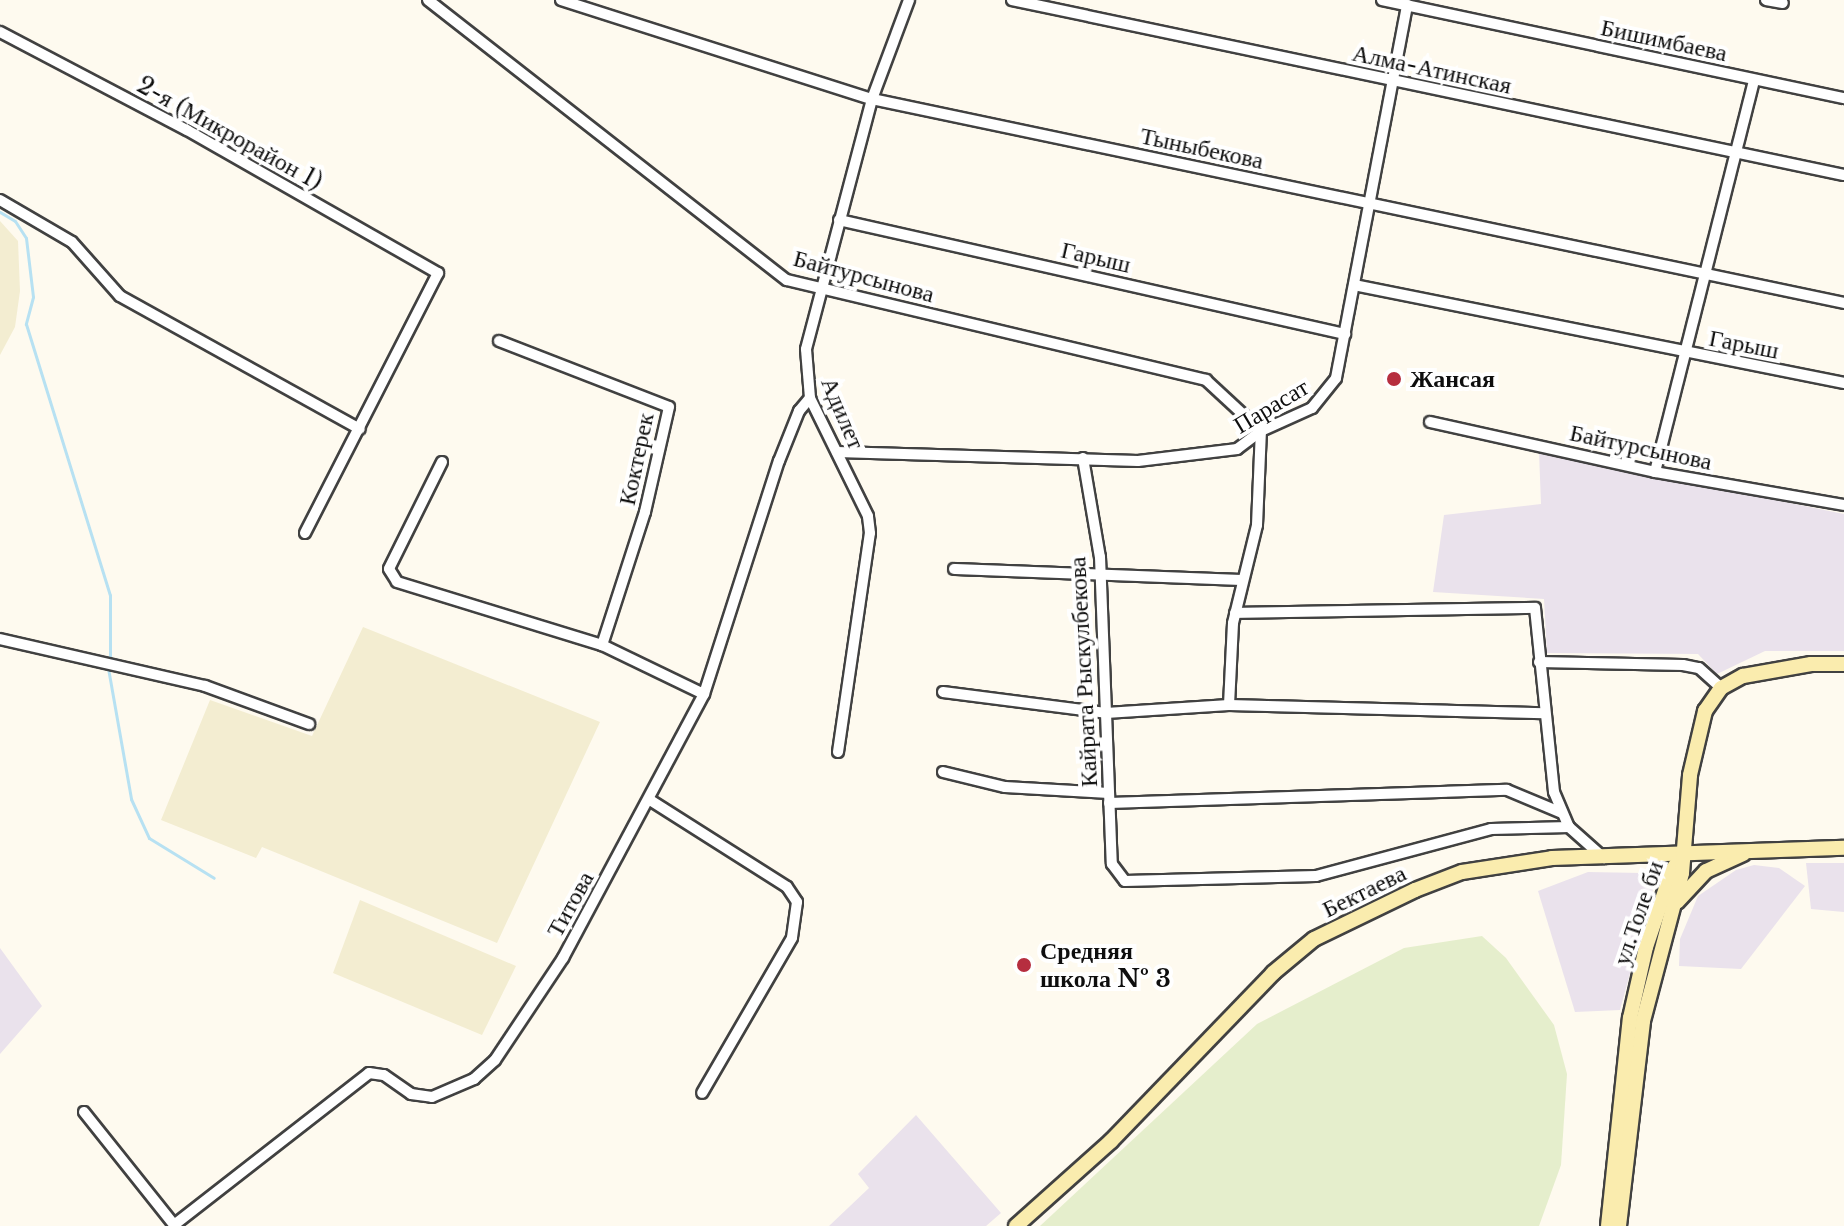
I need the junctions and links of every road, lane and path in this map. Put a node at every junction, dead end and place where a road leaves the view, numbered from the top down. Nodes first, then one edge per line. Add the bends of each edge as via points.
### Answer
1 (428, 0) edge
2 (561, 0) edge
3 (909, 0) edge
4 (1012, 0) edge
5 (1382, 0) edge
6 (1766, 0) edge
7 (1783, 3) dead end
8 (1407, 5) junction
9 (0, 32) edge
10 (1754, 80) junction
11 (1393, 82) junction
12 (1844, 98) edge
13 (872, 99) junction
14 (1736, 151) junction
15 (1844, 175) edge
16 (0, 200) edge
17 (1369, 204) junction
18 (839, 220) junction
19 (1702, 276) junction
20 (1354, 285) junction
21 (822, 289) junction
22 (1844, 303) edge
23 (1345, 334) junction
24 (499, 341) dead end
25 (1683, 353) junction
26 (1844, 383) edge
27 (810, 398) junction
28 (1430, 422) dead end
29 (360, 429) junction
30 (1261, 431) junction
31 (837, 452) junction
32 (1083, 458) junction
33 (442, 462) dead end
34 (1655, 472) junction
35 (1844, 505) edge
36 (305, 533) dead end
37 (954, 569) dead end
38 (1100, 575) junction
39 (1243, 580) junction
40 (1235, 613) junction
41 (0, 639) edge
42 (602, 645) junction
43 (1539, 662) junction
44 (1844, 664) edge
45 (1721, 688) junction
46 (943, 692) dead end
47 (704, 694) junction
48 (1229, 705) junction
49 (1106, 713) junction
50 (1544, 713) junction
51 (309, 724) dead end
52 (838, 752) dead end
53 (943, 772) dead end
54 (1109, 798) junction
55 (650, 800) junction
56 (1562, 813) junction
57 (1569, 827) junction
58 (1762, 848) junction
59 (1844, 848) edge
60 (1685, 851) junction
61 (1645, 856) junction
62 (1604, 858) junction
63 (1667, 884) junction
64 (1670, 912) junction
65 (702, 1093) dead end
66 (84, 1112) dead end
67 (175, 1226) edge
68 (1016, 1226) edge
69 (1608, 1226) edge
70 (1619, 1226) edge

1 - 21 street, Байтурсынова via 768,269
2 - 13 street, Тыныбекова
3 - 13 street, Адилет
4 - 11 street, Алма-Атинская
5 - 8 street, Бишимбаева
6 - 7 street
8 - 10 street, Бишимбаева
8 - 11 street, Парасат
9 - 29 street, 2-я (Микрорайон 1) via 187,130 438,273
10 - 12 street, Бишимбаева
10 - 14 street
11 - 14 street, Алма-Атинская
11 - 17 street, Парасат
13 - 17 street, Тыныбекова
13 - 18 street, Адилет
14 - 15 street, Алма-Атинская
14 - 19 street
16 - 29 street via 72,242 120,296
17 - 19 street, Тыныбекова
17 - 20 street, Парасат
18 - 21 street, Адилет
18 - 23 street, Гарыш
19 - 22 street, Тыныбекова
19 - 25 street
20 - 23 street, Парасат
20 - 25 street, Гарыш
21 - 27 street, Адилет via 806,349
21 - 30 street, Байтурсынова via 1206,380
23 - 30 street, Парасат via 1328,394 1295,418
24 - 42 street, Коктерек via 669,407 645,512
25 - 26 street, Гарыш
25 - 34 street
27 - 31 street, Адилет
27 - 47 street, Титова via 799,411 779,461
28 - 34 street, Байтурсынова
29 - 36 street
30 - 32 street, Парасат via 1237,449 1138,461
30 - 39 street via 1257,525
31 - 32 street, Парасат
31 - 52 street, Адилет via 868,516 870,533
32 - 38 street, Кайрата Рыскулбекова
33 - 42 street via 389,569 397,582
34 - 35 street, Байтурсынова
37 - 38 street
38 - 39 street
38 - 49 street, Кайрата Рыскулбекова
39 - 40 street
40 - 43 street via 1535,608
40 - 48 street
41 - 51 street via 205,686
42 - 47 street
43 - 45 street via 1683,665 1699,668
43 - 50 street
44 - 45 main road via 1773,669
45 - 60 main road via 1705,711 1697,737
46 - 49 street
47 - 55 street, Титова
48 - 49 street
48 - 50 street
49 - 54 street, Кайрата Рыскулбекова
50 - 56 street via 1554,792
53 - 54 street via 1005,787
54 - 56 street via 1507,790
54 - 57 street, Кайрата Рыскулбекова via 1112,864 1125,881 1316,876 1491,829
55 - 65 street via 787,887 797,902 792,938
55 - 67 street, Титова via 563,958 480,1075 432,1097 411,1094 384,1075 369,1073
56 - 57 street
57 - 62 street
58 - 59 main road, Бектаева
58 - 60 main road, Бектаева
58 - 64 main road via 1706,871
60 - 61 main road, Бектаева
60 - 63 main road, ул.Толе би
60 - 64 main road, ул.Толе би
61 - 62 main road, Бектаева
61 - 63 main road
62 - 68 main road, Бектаева via 1552,858 1462,872 1314,939 1273,973 1111,1141
63 - 69 main road, ул.Толе би via 1630,1018
64 - 70 main road, ул.Толе би via 1643,1021
66 - 67 street

